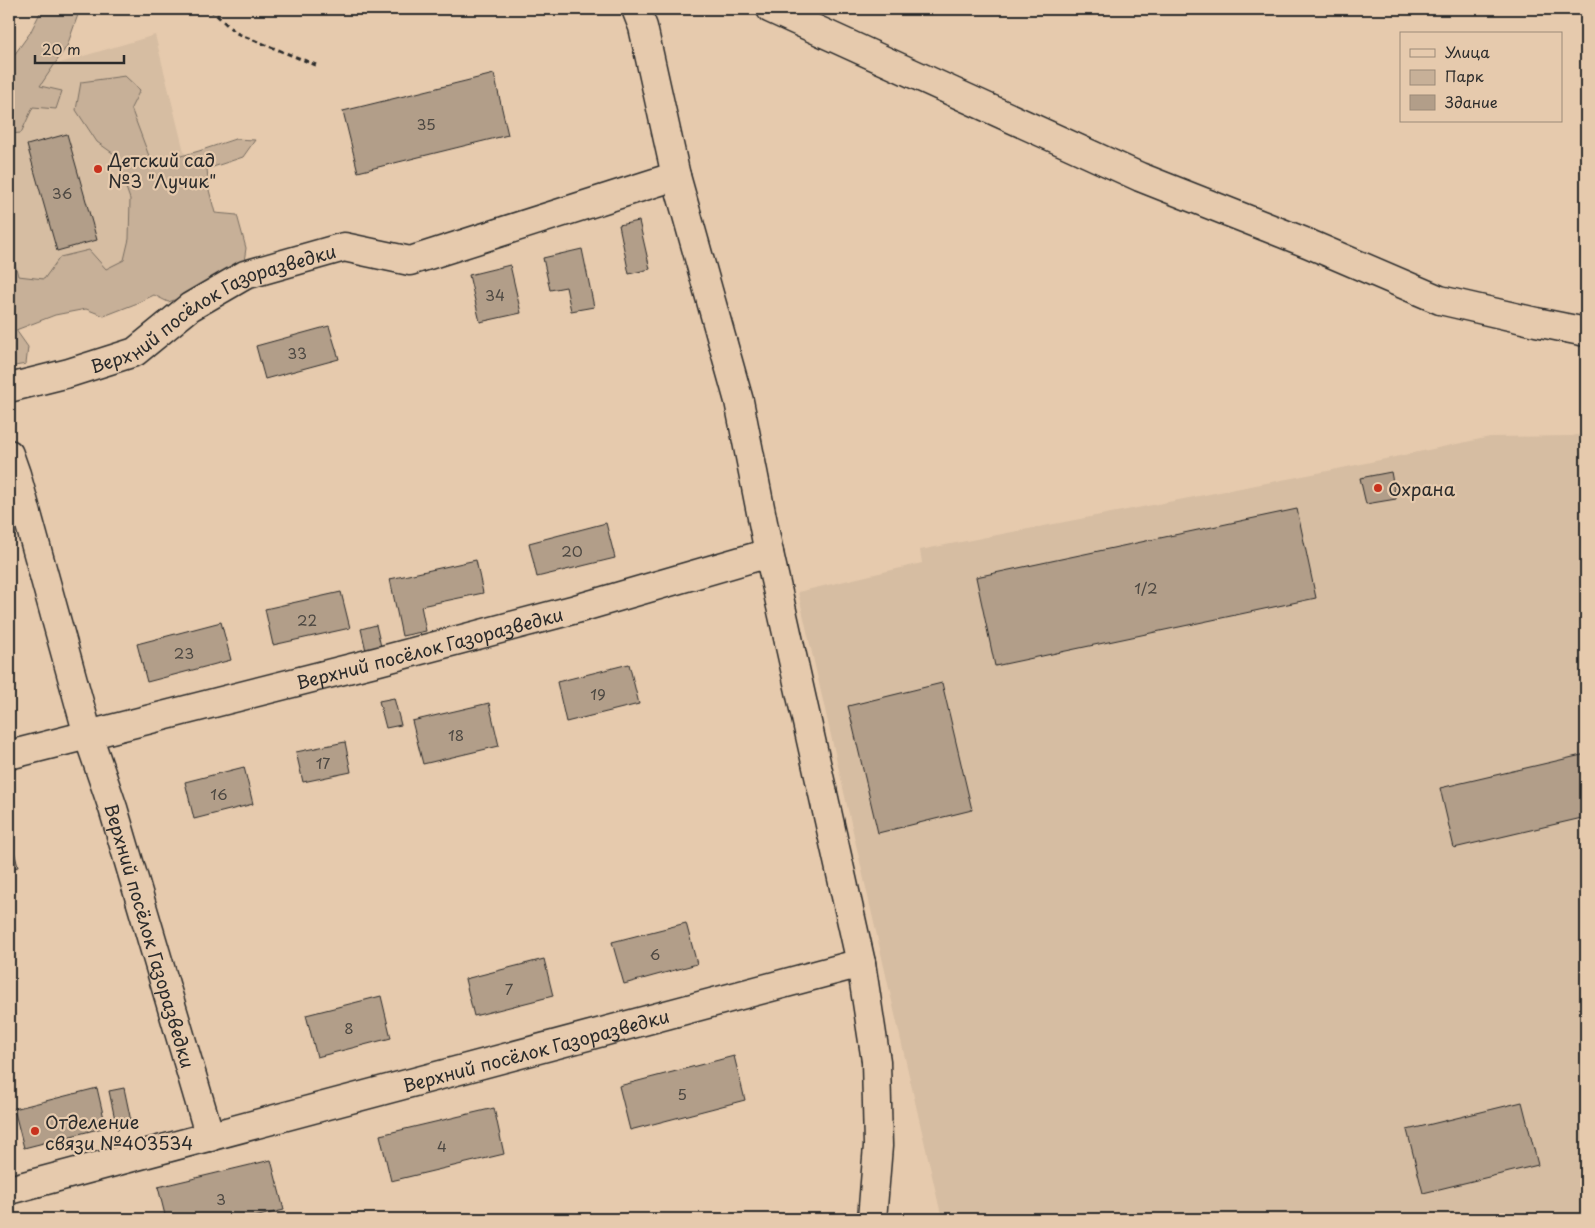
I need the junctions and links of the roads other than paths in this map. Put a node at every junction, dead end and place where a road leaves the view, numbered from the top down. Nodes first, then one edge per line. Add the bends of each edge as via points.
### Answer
1 (636, 9) edge
2 (771, 9) edge
3 (676, 176) junction
4 (1586, 332) edge
5 (9, 388) edge
6 (9, 454) edge
7 (769, 553) junction
8 (88, 735) junction
9 (9, 755) edge
10 (861, 963) junction
11 (210, 1137) junction
12 (9, 1190) edge
13 (872, 1219) edge

1 - 3 street via 643,27
2 - 4 street via 1140,177 1440,300
3 - 5 street, Верхний посёлок Газоразведки via 410,261 344,247 246,275 190,307 135,352
3 - 7 street via 739,401
6 - 8 street, Верхний посёлок Газоразведки
7 - 8 street, Верхний посёлок Газоразведки via 426,649
7 - 10 street
8 - 9 street, Верхний посёлок Газоразведки
8 - 11 street, Верхний посёлок Газоразведки via 113,808
10 - 11 street, Верхний посёлок Газоразведки
10 - 13 street via 876,1061 878,1146
11 - 12 street, Верхний посёлок Газоразведки

